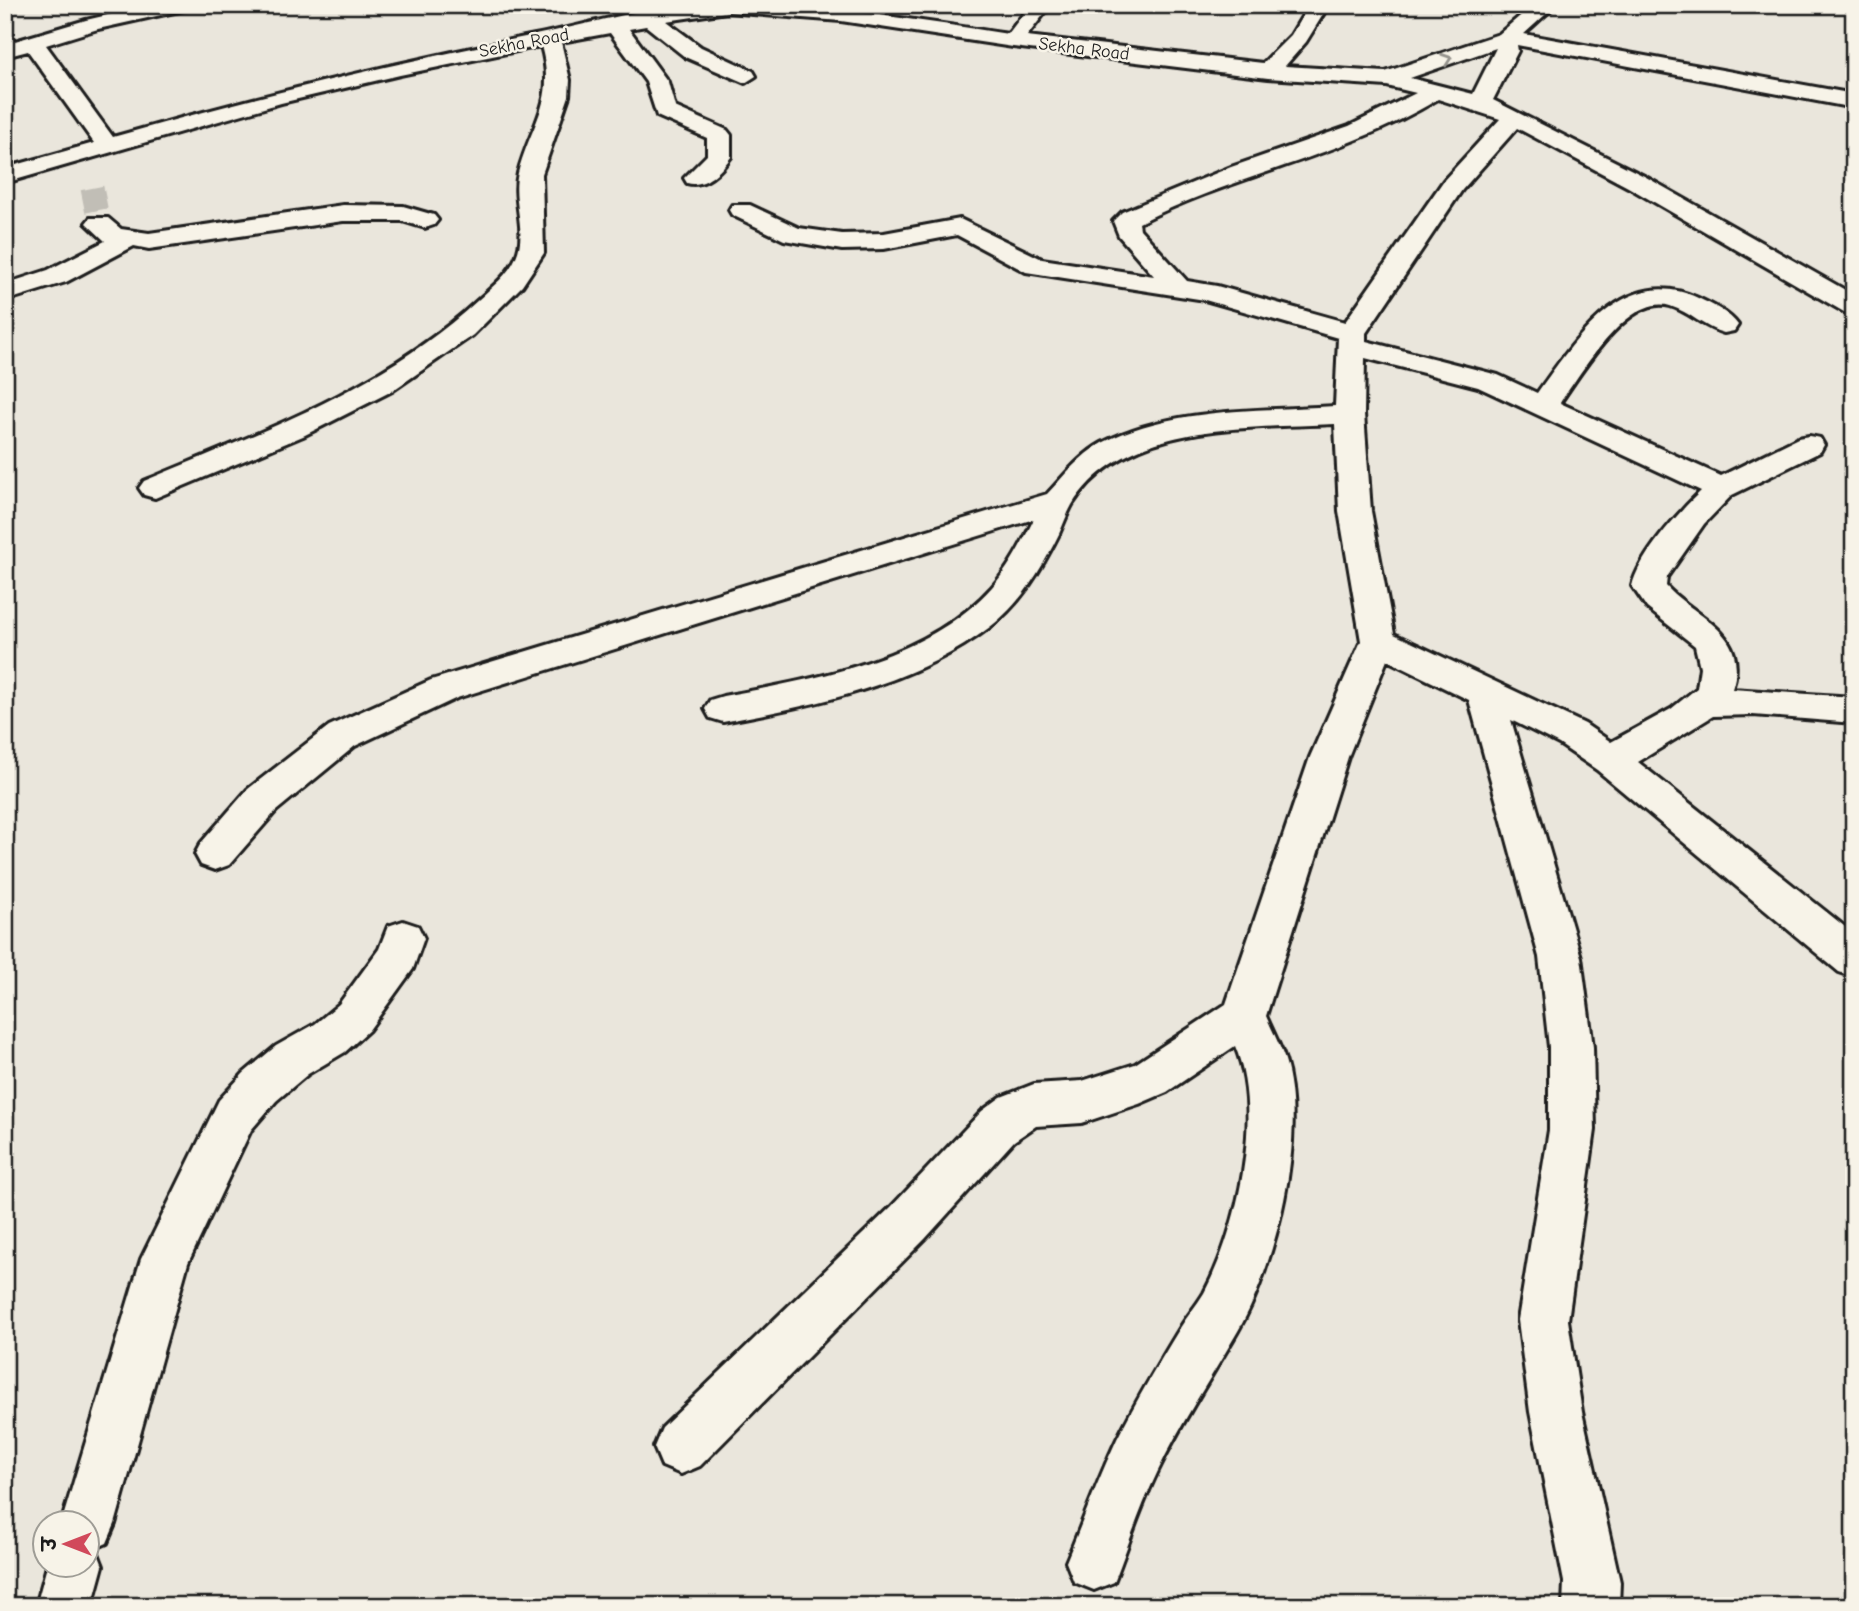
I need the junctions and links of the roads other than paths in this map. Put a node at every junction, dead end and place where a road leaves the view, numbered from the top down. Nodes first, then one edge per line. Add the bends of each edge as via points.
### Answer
1 (181, 5) edge
2 (1041, 5) edge
3 (1319, 5) edge
4 (1546, 5) edge
5 (728, 6) edge
6 (659, 13) edge
7 (615, 25) junction
8 (1507, 37) junction
9 (549, 38) junction
10 (32, 41) junction
11 (1013, 41) junction
12 (5, 51) edge
13 (1268, 71) junction
14 (745, 76) dead end
15 (1387, 79) junction
16 (1434, 92) junction
17 (1854, 101) edge
18 (1480, 103) junction
19 (1514, 117) junction
20 (96, 159) junction
21 (5, 176) edge
22 (696, 178) dead end
23 (741, 210) dead end
24 (425, 220) dead end
25 (99, 223) dead end
26 (128, 239) junction
27 (1177, 286) junction
28 (5, 293) edge
29 (1854, 306) edge
30 (1724, 325) dead end
31 (1351, 339) junction
32 (1544, 404) junction
33 (1349, 414) junction
34 (1809, 445) dead end
35 (155, 488) dead end
36 (1721, 488) junction
37 (1058, 501) junction
38 (1378, 641) junction
39 (1485, 693) junction
40 (1705, 703) junction
41 (723, 709) dead end
42 (1854, 710) edge
43 (1610, 760) junction
44 (215, 854) dead end
45 (403, 938) dead end
46 (1854, 959) edge
47 (1244, 1016) junction
48 (681, 1447) dead end
49 (92, 1510) edge
50 (1094, 1562) dead end
51 (71, 1580) edge
52 (64, 1606) edge
53 (1591, 1606) edge

1 - 10 street
2 - 11 street
3 - 13 street via 1298,38
4 - 8 street, Sekha Road
5 - 6 street, Sekha Road
5 - 11 street, Sekha Road via 841,15
6 - 7 street, Sekha Road
6 - 14 street via 675,41
7 - 9 street, Sekha Road
7 - 22 street via 657,82 665,111 719,135 719,157
15 -> 8 street, Sekha Road
8 - 17 street
8 - 18 street via 1507,51
9 - 20 street, Sekha Road via 274,99
9 - 35 street via 559,83 558,107 529,177 534,229 531,255 520,272 459,332 374,389
10 - 12 street
10 - 20 street
11 - 13 street, Sekha Road
13 - 15 street, Sekha Road
15 - 16 street
16 - 18 street
16 - 27 street via 1359,133 1264,163 1131,217 1126,222 1128,232
18 - 19 street
19 - 29 street
19 - 31 street via 1453,184
20 - 21 street, Sekha Road
23 - 27 street via 793,235 842,243 884,241 957,226 1035,266
24 - 26 street via 343,213 177,240
25 - 26 street via 113,235
26 - 28 street via 74,269
27 - 31 street
30 - 32 street via 1674,298 1645,299 1611,316
31 - 32 street via 1470,374
31 - 33 street
32 - 36 street
33 - 37 street via 1187,429 1137,440 1093,464
33 - 38 street via 1355,511
34 - 36 street
36 - 40 street via 1693,517 1651,576 1649,586 1658,599 1705,634 1714,649 1718,678
37 - 41 street via 1021,571 979,618 909,658 860,679
37 - 44 street via 444,689 342,736 262,800
38 - 39 street
38 - 47 street via 1329,757
39 - 43 street via 1572,734
39 - 53 street via 1560,957 1572,1047 1572,1130 1543,1320 1556,1412 1592,1582
40 - 42 street
40 - 43 street
43 - 46 street
45 - 49 street via 398,956 354,1017 330,1038 292,1060 234,1115 165,1259
47 - 48 street via 1151,1078 1093,1100 1034,1105 998,1126 908,1223
47 - 50 street via 1263,1060 1269,1096 1269,1151 1244,1259 1221,1312 1136,1458
51 - 52 street

